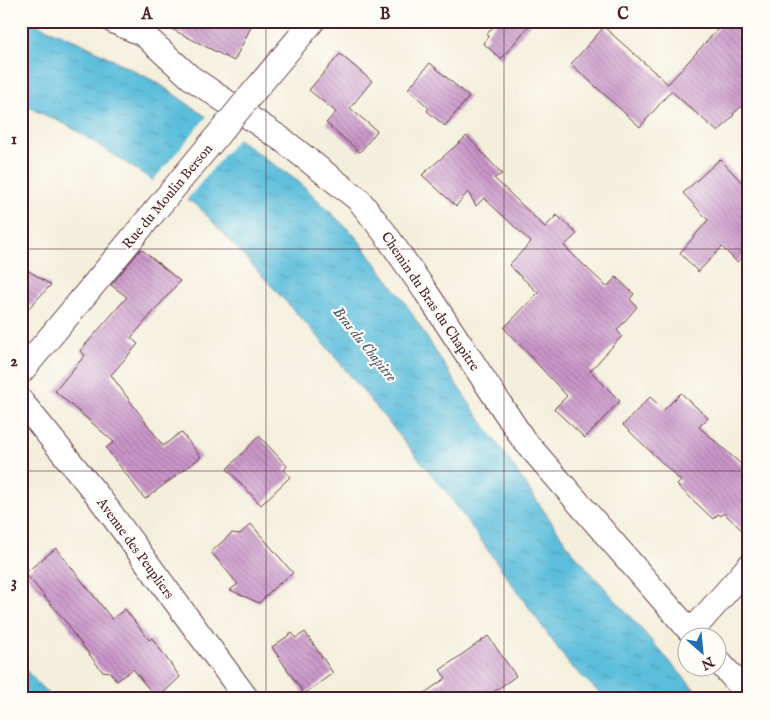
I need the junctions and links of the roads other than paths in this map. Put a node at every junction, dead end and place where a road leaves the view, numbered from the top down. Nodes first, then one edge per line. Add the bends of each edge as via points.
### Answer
1 (113, 21) edge
2 (313, 21) edge
3 (21, 372) edge
4 (21, 401) edge
5 (749, 566) edge
6 (689, 628) edge
7 (699, 628) edge
8 (728, 672) edge
9 (749, 695) edge
10 (247, 699) edge

1 - 6 street, Chemin du Bras du Chapitre via 143,34 190,77 284,141 359,200 421,284 524,439
2 - 3 street, Rue du Moulin Berson, bridge
4 - 10 street, Avenue des Peupliers via 98,496
5 - 7 street
8 - 9 street

